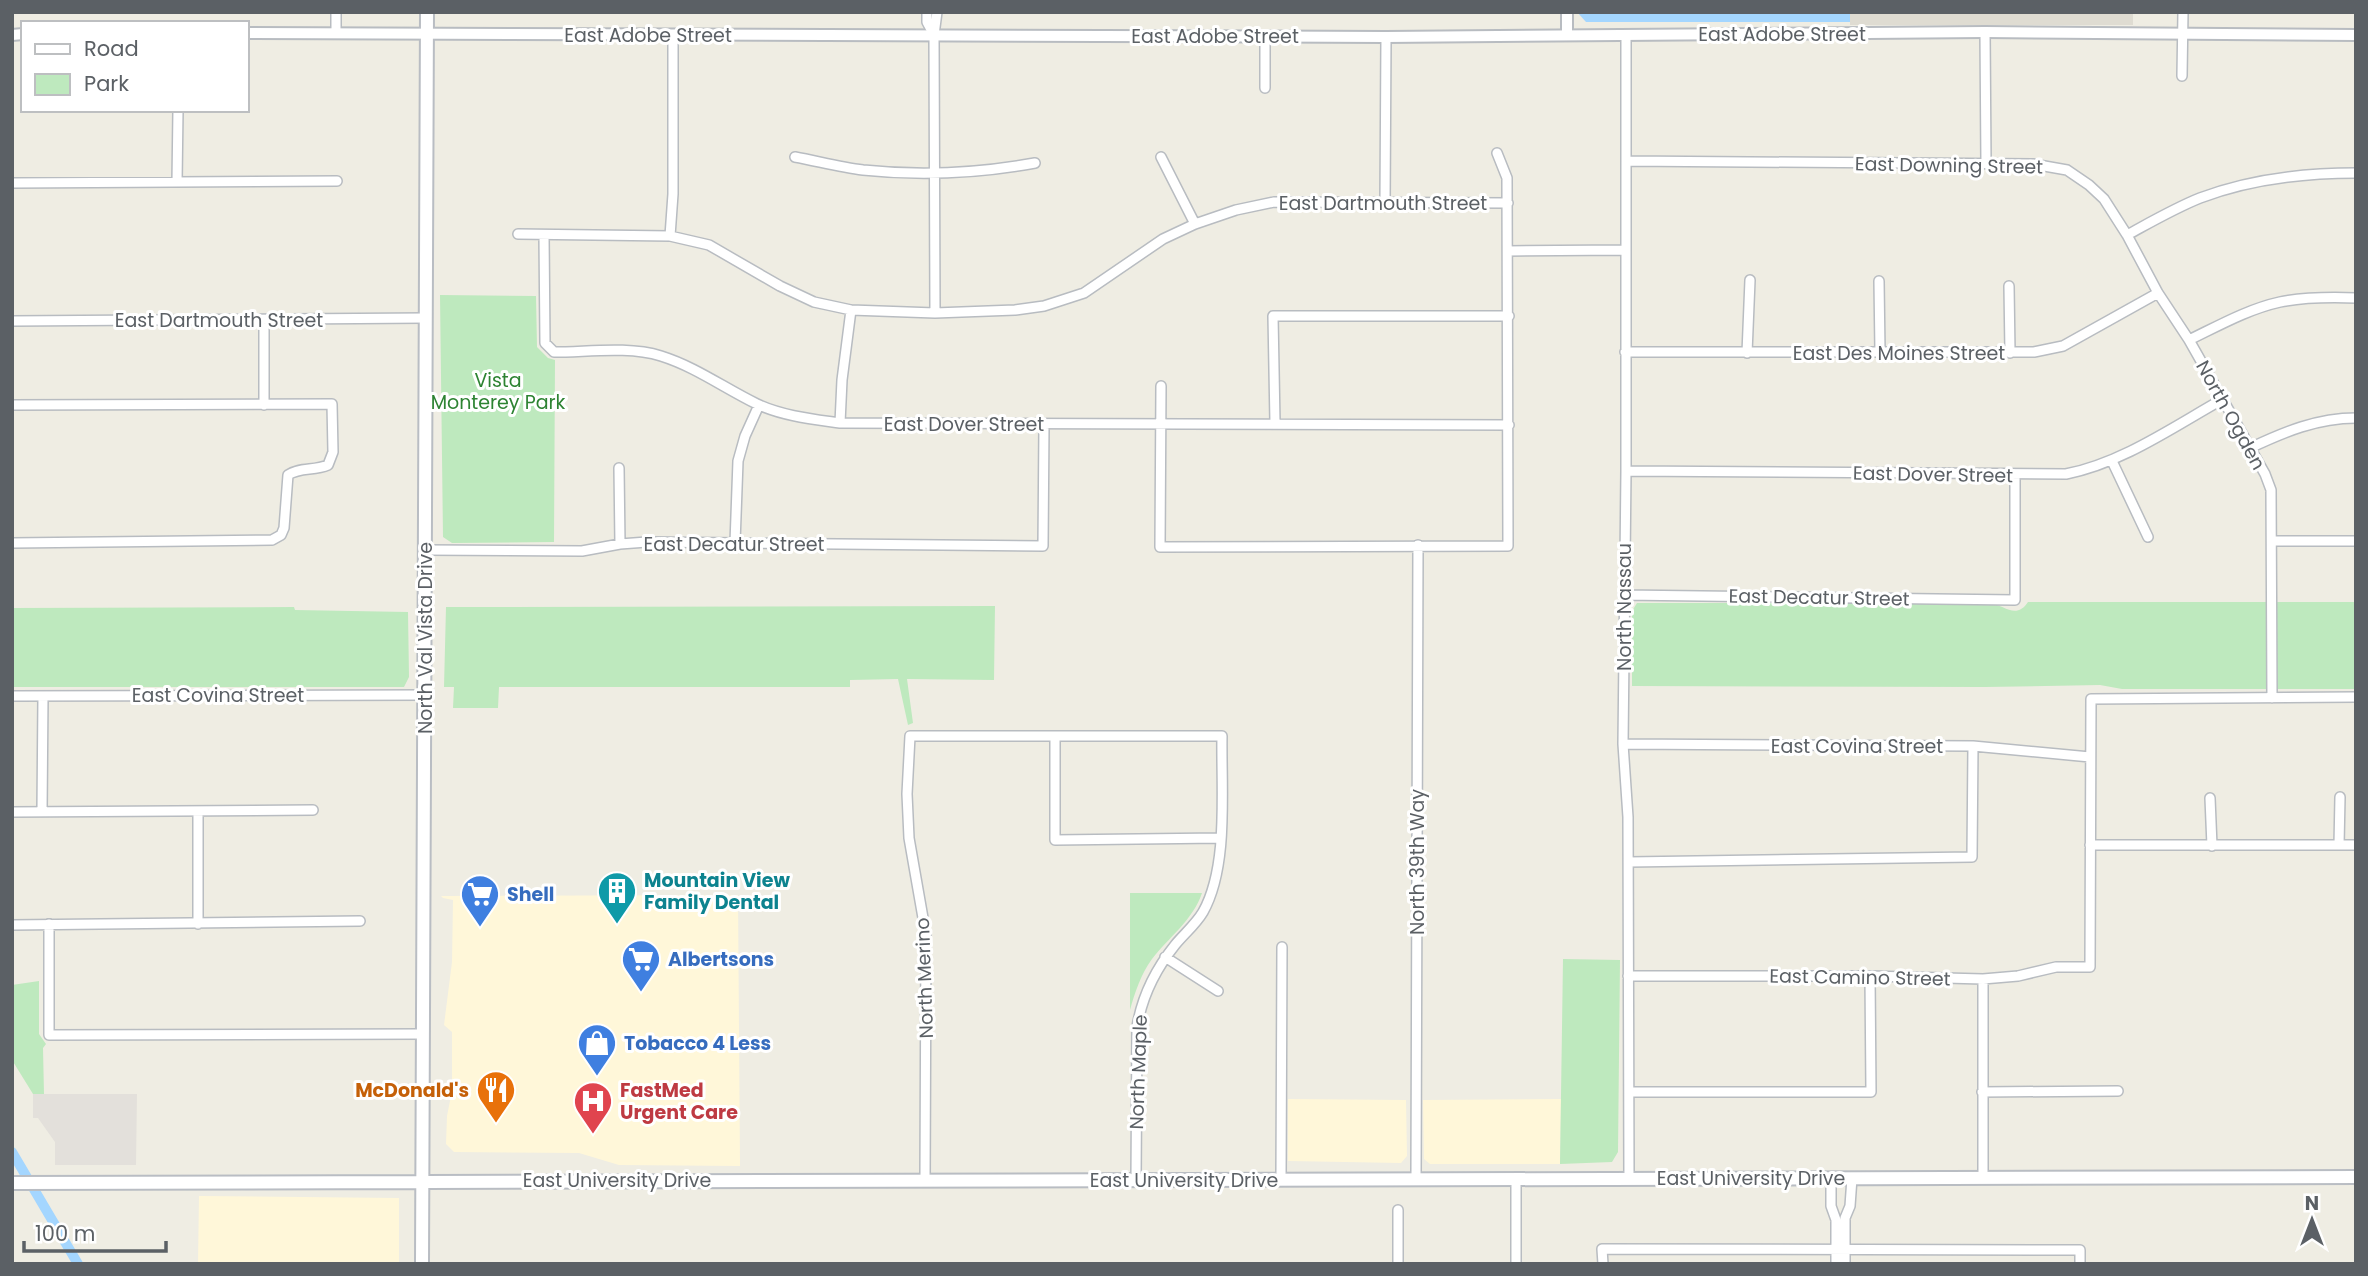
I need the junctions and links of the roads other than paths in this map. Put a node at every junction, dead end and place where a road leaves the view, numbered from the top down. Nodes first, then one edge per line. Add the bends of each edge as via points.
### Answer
1 (336, 12) edge
2 (427, 12) edge
3 (927, 12) edge
4 (937, 12) edge
5 (1567, 12) edge
6 (2183, 12) edge
7 (1985, 32) junction
8 (248, 33) edge
9 (336, 33) junction
10 (427, 33) junction
11 (1626, 34) junction
12 (2183, 34) junction
13 (934, 35) junction
14 (1567, 35) junction
15 (2356, 35) edge
16 (673, 36) junction
17 (1265, 36) junction
18 (1386, 37) junction
19 (2182, 76) dead end
20 (1265, 88) dead end
21 (178, 112) edge
22 (1497, 153) dead end
23 (795, 157) dead end
24 (1161, 157) dead end
25 (1626, 161) junction
26 (1035, 163) dead end
27 (1986, 164) junction
28 (934, 172) junction
29 (2356, 173) edge
30 (337, 181) dead end
31 (177, 182) junction
32 (12, 183) edge
33 (1385, 203) junction
34 (1508, 203) junction
35 (1195, 224) junction
36 (518, 234) dead end
37 (544, 234) junction
38 (2127, 235) junction
39 (670, 236) junction
40 (1626, 250) junction
41 (1508, 251) junction
42 (1750, 280) dead end
43 (1879, 281) dead end
44 (2009, 286) dead end
45 (2158, 293) junction
46 (2356, 298) edge
47 (851, 310) junction
48 (935, 313) junction
49 (1508, 316) junction
50 (426, 318) junction
51 (264, 320) junction
52 (12, 321) edge
53 (2189, 340) junction
54 (1625, 352) junction
55 (1880, 352) junction
56 (1747, 353) junction
57 (2010, 353) junction
58 (1161, 386) dead end
59 (2223, 399) junction
60 (12, 405) edge
61 (264, 405) junction
62 (760, 405) junction
63 (2356, 418) edge
64 (840, 423) junction
65 (1275, 423) junction
66 (1160, 424) junction
67 (1044, 425) junction
68 (1509, 425) junction
69 (2250, 448) junction
70 (2112, 461) junction
71 (619, 468) dead end
72 (1626, 471) junction
73 (2015, 475) junction
74 (2148, 537) dead end
75 (2272, 541) junction
76 (2356, 541) edge
77 (12, 543) edge
78 (735, 543) junction
79 (620, 544) junction
80 (1418, 545) junction
81 (425, 551) junction
82 (1623, 595) junction
83 (424, 695) junction
84 (12, 696) edge
85 (44, 696) junction
86 (2356, 697) edge
87 (2272, 698) junction
88 (1055, 736) junction
89 (1623, 744) junction
90 (1973, 746) junction
91 (2090, 757) junction
92 (2340, 797) dead end
93 (2210, 798) dead end
94 (313, 810) dead end
95 (198, 811) junction
96 (12, 812) edge
97 (42, 812) junction
98 (1220, 838) junction
99 (2090, 845) junction
100 (2339, 845) junction
101 (2356, 845) edge
102 (2211, 846) junction
103 (1629, 862) junction
104 (360, 921) dead end
105 (198, 924) junction
106 (12, 925) edge
107 (49, 925) junction
108 (1282, 947) dead end
109 (1165, 957) junction
110 (1628, 976) junction
111 (1870, 976) junction
112 (1983, 979) junction
113 (1218, 991) dead end
114 (423, 1034) junction
115 (2118, 1091) dead end
116 (1982, 1092) junction
117 (1629, 1093) junction
118 (2356, 1177) edge
119 (1629, 1178) junction
120 (1831, 1178) junction
121 (1852, 1178) junction
122 (1983, 1178) junction
123 (1281, 1179) junction
124 (1416, 1179) junction
125 (1516, 1179) junction
126 (925, 1180) junction
127 (1136, 1180) junction
128 (423, 1181) junction
129 (16, 1183) edge
130 (1398, 1210) dead end
131 (1841, 1250) junction
132 (422, 1264) edge
133 (1398, 1264) edge
134 (1516, 1264) edge
135 (1603, 1264) edge
136 (1836, 1264) edge
137 (1846, 1264) edge
138 (2080, 1264) edge

1 - 9 street
2 - 10 main road, North Val Vista Drive
3 - 13 street
4 - 13 street
5 - 14 street
6 - 12 street
7 - 11 street, East Adobe Street
7 - 12 street, East Adobe Street
7 - 27 street
8 - 9 street, East Adobe Street
9 - 10 street, East Adobe Street
10 - 16 street, East Adobe Street
10 - 50 main road, North Val Vista Drive
11 - 14 street, East Adobe Street
11 - 25 street, North Nassau
12 - 15 street, East Adobe Street
12 - 19 street
13 - 16 street, East Adobe Street
13 - 17 street, East Adobe Street
13 - 28 street
14 - 18 street, East Adobe Street
16 - 39 street
17 - 18 street, East Adobe Street
17 - 20 street
18 - 33 street
21 - 31 street
22 - 34 street via 1507,178
23 - 28 street via 864,170
24 - 35 street
25 - 27 street, East Downing Street
25 - 40 street, North Nassau
26 - 28 street
27 - 38 street, East Downing Street via 2067,170 2104,199
28 - 48 street
29 - 38 street via 2321,173 2240,185 2198,199
30 - 31 street
31 - 32 street
33 - 34 street, East Dartmouth Street
33 - 35 street, East Dartmouth Street via 1274,202
34 - 41 street
35 - 48 street, East Dartmouth Street via 1065,301 1015,310
36 - 37 street, East Dartmouth Street
37 - 39 street, East Dartmouth Street
37 - 62 street, East Dover Street via 545,343 554,352 659,355
38 - 45 street, North Ogden
39 - 47 street, East Dartmouth Street via 709,245 814,302
40 - 41 street
40 - 54 street, North Nassau
41 - 49 street
42 - 56 street
43 - 55 street
44 - 57 street
45 - 53 street, North Ogden
45 - 57 street, East Des Moines Street via 2063,346
46 - 53 street via 2279,302
47 - 48 street, East Dartmouth Street
47 - 64 street
49 - 65 street via 1273,316
49 - 68 street
50 - 51 street, East Dartmouth Street
50 - 81 main road, North Val Vista Drive
51 - 52 street, East Dartmouth Street
51 - 61 street
53 - 59 street, North Ogden
54 - 56 street, East Des Moines Street
54 - 72 street, North Nassau
55 - 56 street, East Des Moines Street
55 - 57 street, East Des Moines Street
58 - 66 street
59 - 69 street, North Ogden
59 - 70 street, East Dover Street
60 - 61 street
61 - 77 street via 332,404 333,452 328,465 288,475 286,520 281,535 272,540
62 - 64 street, East Dover Street via 784,414
62 - 78 street via 738,461
63 - 69 street via 2307,424
64 - 67 street, East Dover Street
65 - 66 street, East Dover Street
65 - 68 street, East Dover Street
66 - 67 street, East Dover Street
66 - 80 street via 1160,547
67 - 78 street, East Decatur Street via 1043,546
68 - 80 street via 1508,546
69 - 75 street, North Ogden via 2271,490
70 - 73 street, East Dover Street via 2066,474
70 - 74 street
71 - 79 street
72 - 73 street, East Dover Street
72 - 82 street, North Nassau
73 - 82 street, East Decatur Street via 2015,600
75 - 76 street
75 - 87 street, North Ogden
78 - 79 street, East Decatur Street
79 - 81 street, East Decatur Street via 583,551
80 - 124 street, North 39th Way
81 - 83 main road, North Val Vista Drive
82 - 89 street, North Nassau
83 - 85 street, East Covina Street
83 - 114 main road, North Val Vista Drive
84 - 85 street, East Covina Street
85 - 97 street
86 - 87 street
87 - 91 street via 2091,699
88 - 98 street via 1055,840
88 - 98 street, North Maple via 1222,736
88 - 126 street, North Merino via 910,736 909,838 926,935
89 - 90 street, East Covina Street
89 - 103 street, North Nassau
90 - 91 street, East Covina Street
90 - 103 street via 1972,857
91 - 99 street
92 - 100 street
93 - 102 street
94 - 95 street
95 - 97 street
95 - 105 street
96 - 97 street
98 - 109 street, North Maple via 1217,880 1202,913
99 - 102 street
99 - 112 street, East Camino Street via 2090,967 2056,967
100 - 101 street
100 - 102 street
103 - 110 street, North Nassau
104 - 105 street
105 - 107 street
106 - 107 street
107 - 114 street via 49,1035
108 - 123 street
109 - 113 street
109 - 127 street, North Maple via 1141,1003 1137,1027
110 - 111 street, East Camino Street
110 - 117 street, North Nassau
111 - 112 street, East Camino Street
111 - 117 street via 1871,1092
112 - 116 street
114 - 128 main road, North Val Vista Drive
115 - 116 street
116 - 122 street
117 - 119 street, North Nassau
118 - 122 main road, East University Drive
119 - 120 main road, East University Drive
119 - 125 main road, East University Drive
120 - 121 main road, East University Drive
120 - 131 street via 1830,1206
121 - 122 main road, East University Drive
121 - 131 street
123 - 124 main road, East University Drive
123 - 127 main road, East University Drive
124 - 125 main road, East University Drive
125 - 134 street
126 - 127 main road, East University Drive
126 - 128 main road, East University Drive
128 - 129 main road, East University Drive
128 - 132 main road, North Val Vista Drive
130 - 133 street
131 - 135 street via 1602,1249
131 - 136 street
131 - 137 street
131 - 138 street via 2080,1250

